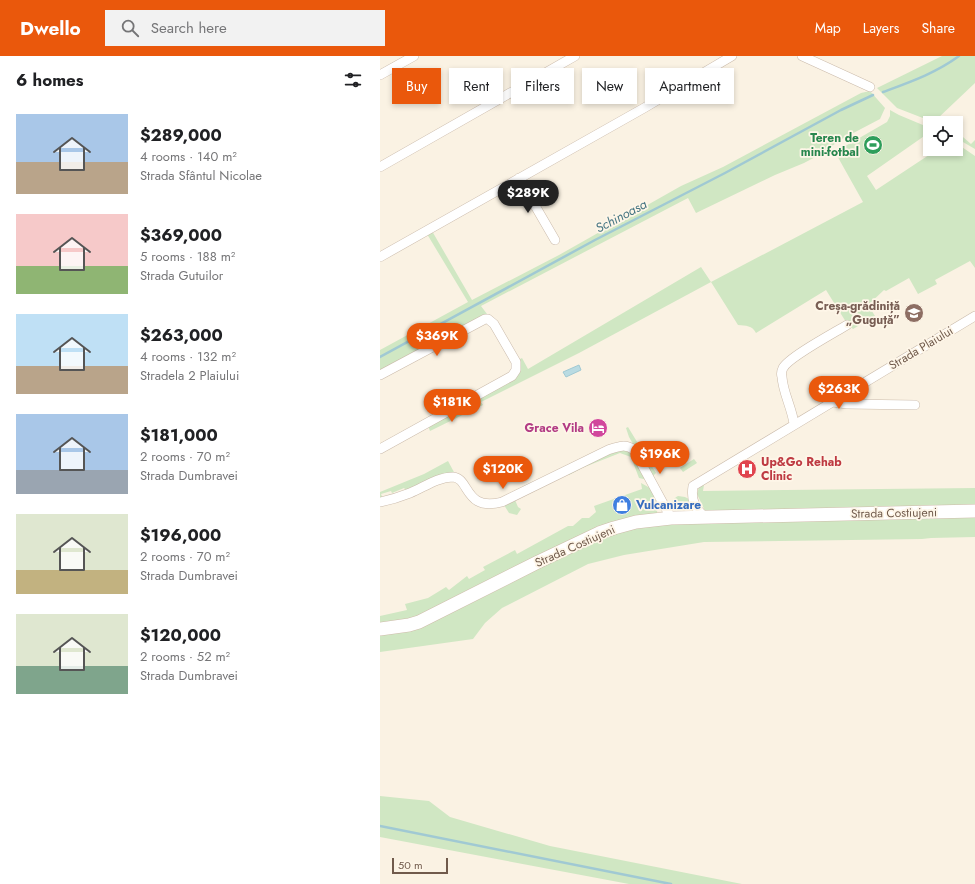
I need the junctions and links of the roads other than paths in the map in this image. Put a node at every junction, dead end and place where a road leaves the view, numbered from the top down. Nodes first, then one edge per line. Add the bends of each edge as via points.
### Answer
1 (414, 56) edge
2 (575, 56) edge
3 (732, 56) edge
4 (802, 56) edge
5 (380, 75) edge
6 (870, 87) dead end
7 (380, 167) edge
8 (519, 178) junction
9 (555, 240) dead end
10 (380, 257) edge
11 (975, 316) edge
12 (847, 325) dead end
13 (380, 375) edge
14 (832, 402) junction
15 (915, 405) dead end
16 (794, 424) junction
17 (380, 449) edge
18 (380, 502) edge
19 (975, 511) edge
20 (705, 517) junction
21 (671, 518) junction
22 (380, 629) edge

1 - 5 street
2 - 7 street
3 - 8 street
4 - 6 street
8 - 9 street
8 - 10 street
11 - 14 street, Strada Plaiului
12 - 16 street via 798,355 783,368 782,382
13 - 17 street via 485,319 494,324 516,362 516,370 512,376
14 - 15 street
14 - 16 street, Strada Plaiului
16 - 20 street, Strada Plaiului via 693,486 693,504
18 - 21 street via 409,494 432,482 454,477 459,479 478,502 497,504 608,450 624,446 634,450
19 - 20 street, Strada Costiujeni
20 - 21 street, Strada Costiujeni
21 - 22 street, Strada Costiujeni via 636,522 599,533 429,617 409,625

